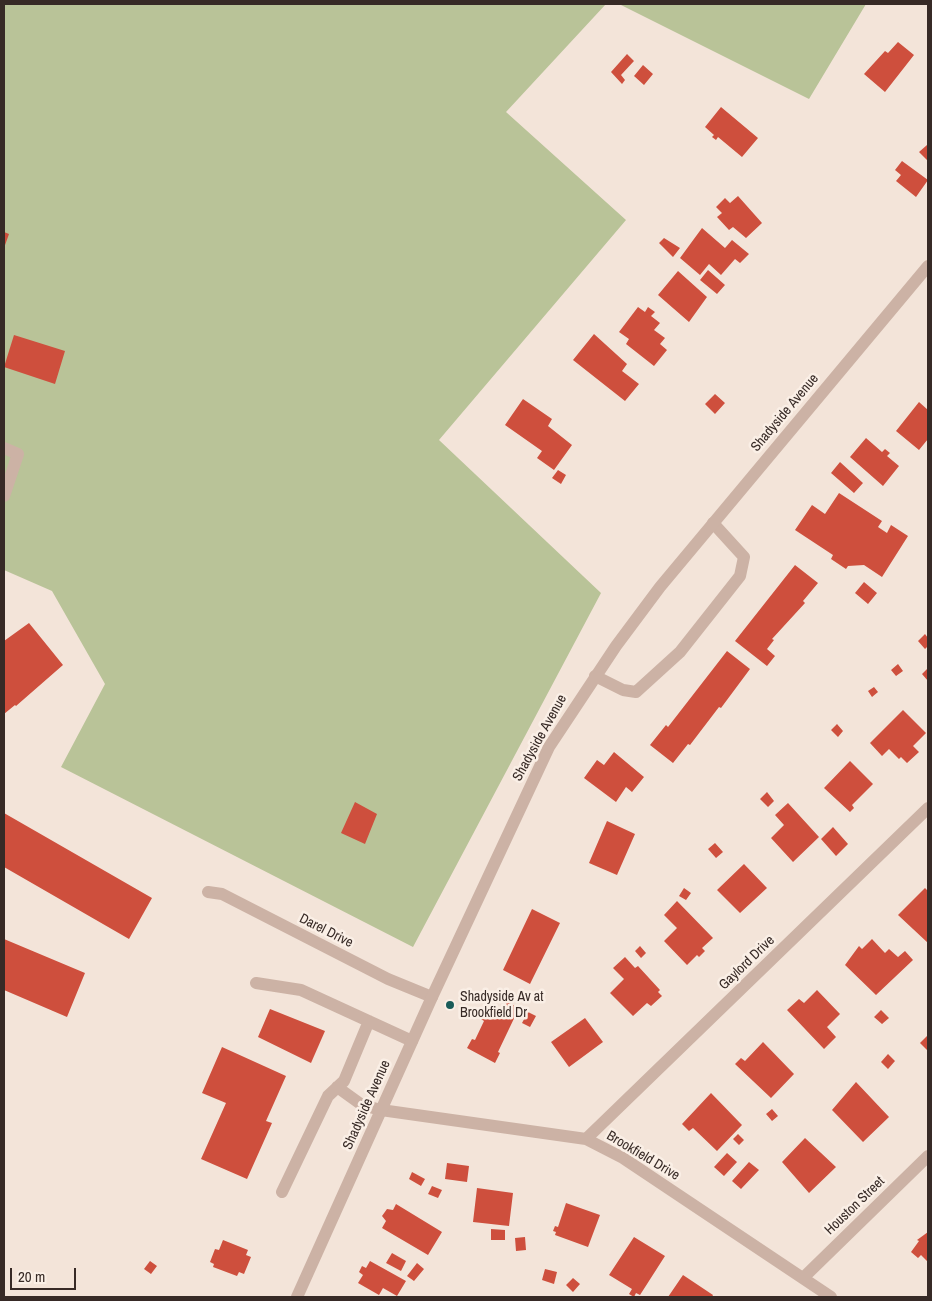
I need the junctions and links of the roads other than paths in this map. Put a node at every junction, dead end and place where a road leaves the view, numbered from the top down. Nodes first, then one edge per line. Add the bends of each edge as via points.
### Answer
1 (928, 266) edge
2 (4, 448) edge
3 (4, 496) edge
4 (713, 522) junction
5 (595, 676) junction
6 (928, 808) edge
7 (208, 892) dead end
8 (256, 983) dead end
9 (432, 997) junction
10 (369, 1021) junction
11 (412, 1041) junction
12 (337, 1087) junction
13 (381, 1110) junction
14 (586, 1139) junction
15 (928, 1156) edge
16 (282, 1192) dead end
17 (803, 1278) junction
18 (298, 1297) edge
19 (831, 1297) edge

1 - 4 street, Shadyside Avenue
2 - 3 street via 18,454
4 - 5 street, Shadyside Avenue
4 - 5 street via 744,557 740,576 680,652 636,692 623,690
5 - 9 street, Shadyside Avenue via 549,747
6 - 14 street, Gaylord Drive
7 - 9 street, Darel Drive via 222,894 388,979
8 - 10 street via 301,990
9 - 11 street, Shadyside Avenue
10 - 11 street
10 - 12 street via 344,1081
11 - 13 street, Shadyside Avenue
12 - 13 street, Brookfield Drive via 362,1105
12 - 16 street via 328,1096
13 - 14 street, Brookfield Drive
13 - 18 street, Shadyside Avenue
14 - 17 street, Brookfield Drive via 623,1158
15 - 17 street, Houston Street
17 - 19 street, Brookfield Drive

